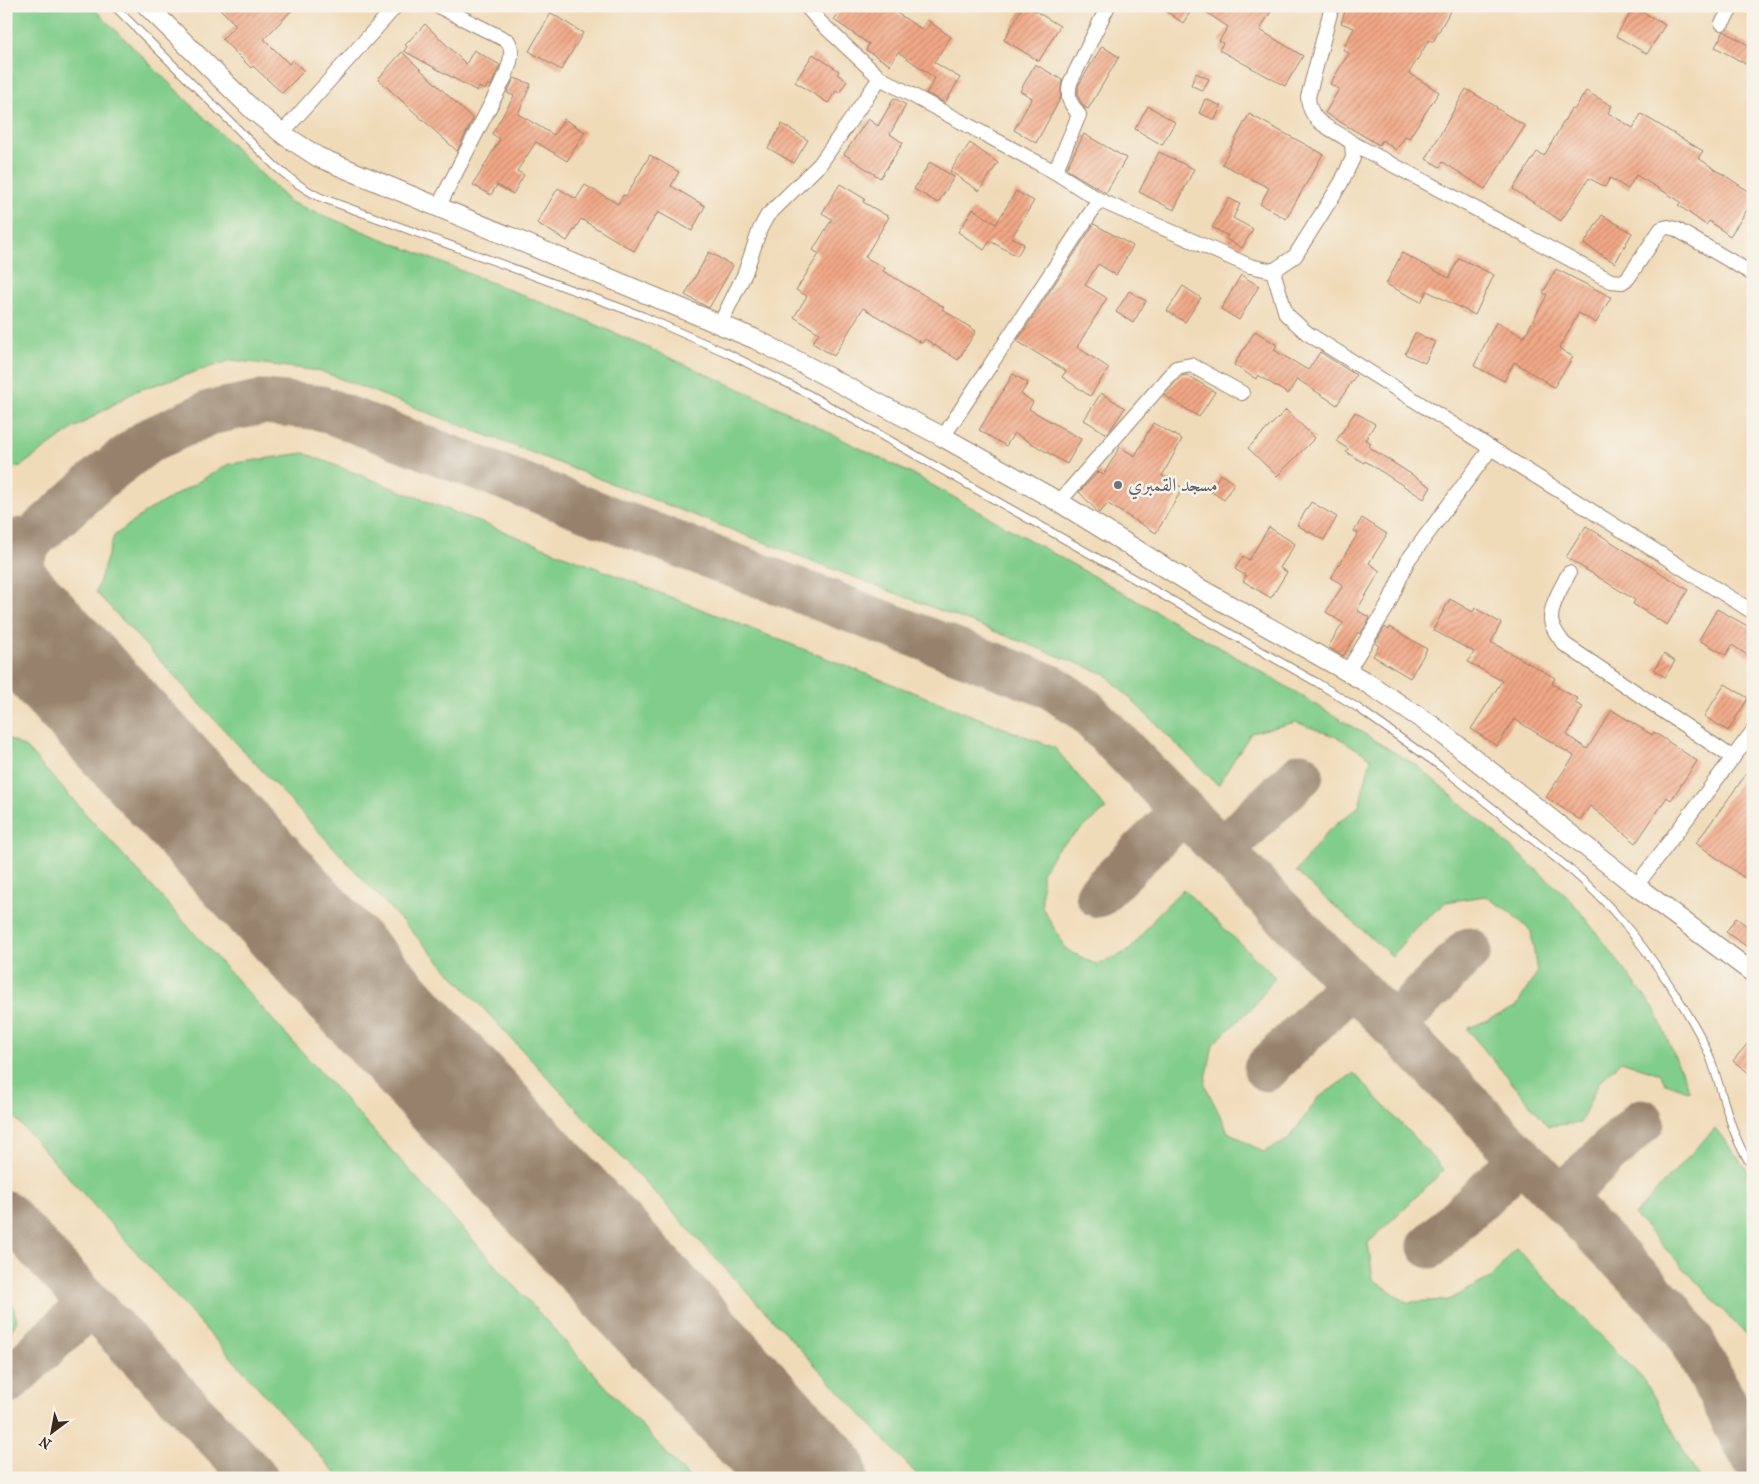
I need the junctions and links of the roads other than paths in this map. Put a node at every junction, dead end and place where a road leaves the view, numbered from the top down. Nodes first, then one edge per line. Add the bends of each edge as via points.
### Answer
1 (114, 6) edge
2 (147, 6) edge
3 (396, 6) edge
4 (438, 6) edge
5 (806, 6) edge
6 (1108, 6) edge
7 (1332, 6) edge
8 (1733, 6) edge
9 (1722, 24) dead end
10 (880, 78) junction
11 (282, 133) junction
12 (1352, 143) junction
13 (1055, 172) junction
14 (1099, 200) junction
15 (438, 207) junction
16 (1273, 271) junction
17 (1753, 274) edge
18 (720, 324) junction
19 (1242, 394) dead end
20 (943, 437) junction
21 (1491, 448) junction
22 (1059, 502) junction
23 (1569, 573) dead end
24 (1753, 612) edge
25 (1347, 672) junction
26 (1753, 731) edge
27 (1733, 758) junction
28 (1636, 886) junction
29 (1753, 973) edge
30 (1753, 1167) edge

1 - 30 lane via 280,170 309,192 643,316 768,373 1316,682 1400,736 1572,871 1624,921 1697,1029 1742,1150
2 - 11 main road via 253,110
3 - 11 street
4 - 15 street via 508,42 512,48 505,77
5 - 10 street
6 - 13 street via 1070,82 1070,103 1080,115
7 - 12 street via 1308,97 1309,108 1314,118
8 - 9 street
10 - 13 street
10 - 18 street via 820,164 767,216 745,273
11 - 15 main road via 318,157
12 - 16 street via 1352,158 1341,183 1295,256
12 - 17 street via 1611,281 1622,282 1628,278 1661,229 1668,227
13 - 14 street
14 - 16 street via 1250,266
14 - 20 street
15 - 18 main road
16 - 21 street via 1286,314 1307,333
18 - 20 main road
19 - 22 street via 1191,364 1176,368
20 - 22 main road
21 - 24 street
21 - 25 street via 1408,560 1387,607
22 - 25 main road via 1197,587
23 - 27 street via 1551,620 1564,644
25 - 28 main road via 1434,727
26 - 27 street
27 - 28 street
28 - 29 main road

